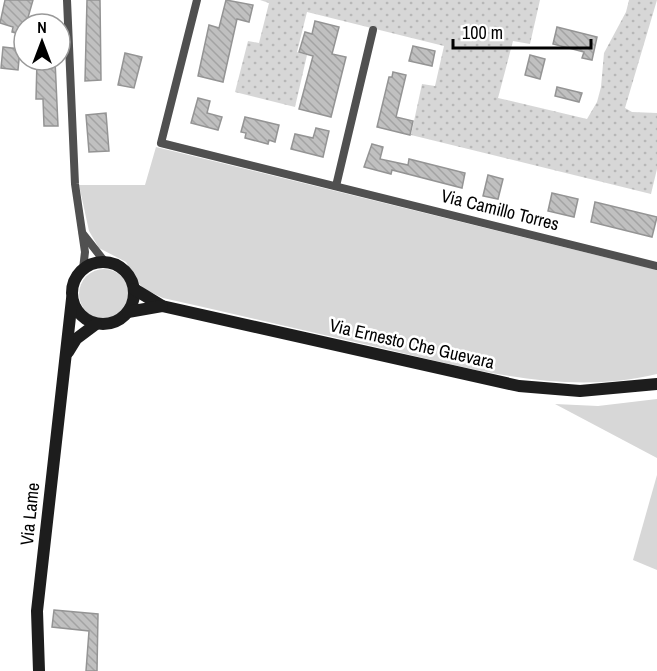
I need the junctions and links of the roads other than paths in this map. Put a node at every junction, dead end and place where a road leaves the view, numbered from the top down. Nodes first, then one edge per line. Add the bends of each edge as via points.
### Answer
1 (67, 0) edge
2 (197, 0) edge
3 (373, 30) dead end
4 (336, 186) junction
5 (83, 233) junction
6 (105, 262) junction
7 (657, 266) edge
8 (82, 269) junction
9 (134, 289) junction
10 (72, 299) junction
11 (162, 306) junction
12 (129, 312) junction
13 (96, 324) junction
14 (64, 361) junction
15 (657, 384) edge
16 (39, 671) edge

1 - 5 street via 75,184
2 - 4 street, Via Camillo Torres via 161,143
3 - 4 street
4 - 7 street, Via Camillo Torres
5 - 6 street
5 - 8 street
6 - 8 street
6 - 9 street via 126,272
8 - 10 street via 74,281
9 - 11 street, Via Ernesto Che Guevara
9 - 12 street
10 - 13 street via 81,316
10 - 14 street, Via Lame
11 - 12 street, Via Ernesto Che Guevara
11 - 15 street, Via Ernesto Che Guevara via 519,386 579,391
12 - 13 street via 116,322
13 - 14 street, Via Lame via 76,339
14 - 16 street, Via Lame via 37,611

